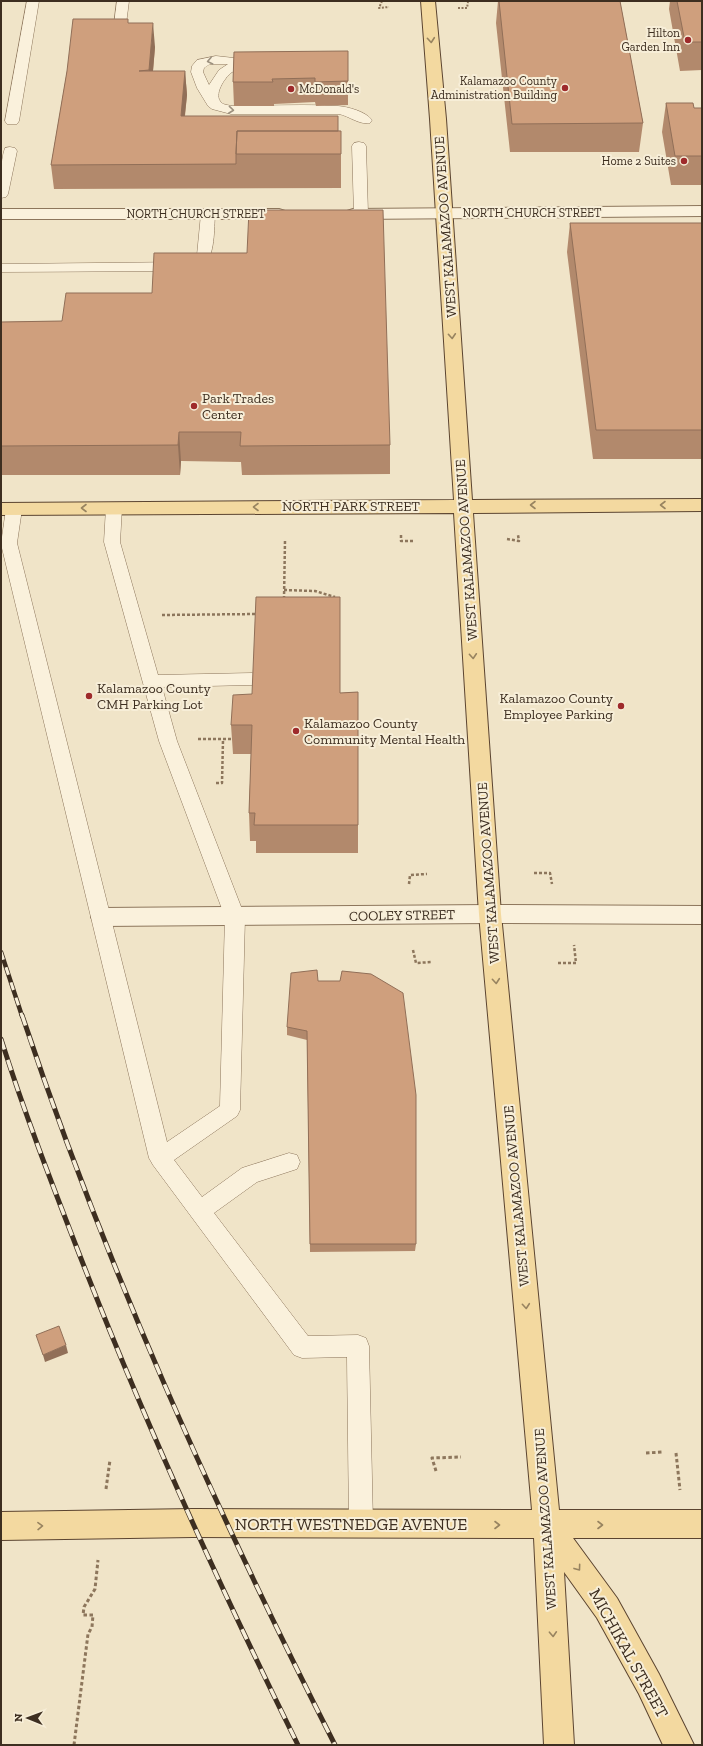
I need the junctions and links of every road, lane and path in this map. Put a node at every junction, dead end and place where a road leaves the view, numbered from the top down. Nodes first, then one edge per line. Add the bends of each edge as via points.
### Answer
1 (33, 1) edge
2 (123, 1) edge
3 (382, 1) edge
4 (428, 1) edge
5 (468, 2) edge
6 (389, 7) dead end
7 (458, 8) dead end
8 (119, 32) edge
9 (248, 63) junction
10 (262, 63) edge
11 (214, 103) junction
12 (365, 120) dead end
13 (12, 121) dead end
14 (359, 146) dead end
15 (10, 151) dead end
16 (1, 194) edge
17 (702, 211) edge
18 (1, 214) edge
19 (208, 214) junction
20 (292, 214) edge
21 (338, 214) edge
22 (361, 214) junction
23 (444, 214) junction
24 (3, 268) dead end
25 (702, 505) edge
26 (463, 506) junction
27 (114, 508) junction
28 (7, 509) edge
29 (518, 535) dead end
30 (507, 539) dead end
31 (285, 541) dead end
32 (400, 541) dead end
33 (414, 541) dead end
34 (284, 590) junction
35 (335, 597) edge
36 (284, 606) edge
37 (261, 614) edge
38 (161, 615) dead end
39 (252, 679) edge
40 (151, 681) junction
41 (200, 739) dead end
42 (208, 739) dead end
43 (234, 739) edge
44 (223, 740) junction
45 (202, 746) dead end
46 (213, 783) dead end
47 (534, 873) dead end
48 (427, 874) dead end
49 (552, 885) dead end
50 (409, 888) dead end
51 (490, 914) junction
52 (702, 915) edge
53 (102, 917) junction
54 (235, 917) junction
55 (573, 943) dead end
56 (413, 950) dead end
57 (432, 962) dead end
58 (558, 963) dead end
59 (160, 1158) junction
60 (289, 1162) dead end
61 (200, 1211) junction
62 (662, 1452) dead end
63 (646, 1453) dead end
64 (676, 1453) dead end
65 (461, 1457) dead end
66 (110, 1460) dead end
67 (436, 1470) dead end
68 (679, 1475) dead end
69 (107, 1476) dead end
70 (361, 1524) junction
71 (702, 1524) edge
72 (547, 1525) junction
73 (1, 1526) edge
74 (95, 1589) dead end
75 (74, 1745) edge
76 (559, 1745) edge
77 (679, 1745) edge

1 - 13 lane
2 - 8 lane
3 - 6 path via 379,8
4 -> 23 main road, WEST KALAMAZOO AVENUE
5 - 7 path via 467,8
9 - 10 lane
9 - 11 lane via 230,67 222,73 213,91
9 -> 11 lane via 219,59 199,65 199,77
11 -> 12 lane via 231,110 339,110
14 - 22 lane
15 - 16 lane
17 - 23 street, NORTH CHURCH STREET
18 - 19 street, NORTH CHURCH STREET
19 - 20 street, NORTH CHURCH STREET
19 - 24 lane via 204,255 202,261 196,264 183,267
21 - 22 street, NORTH CHURCH STREET
22 - 23 street, NORTH CHURCH STREET
23 -> 26 main road, WEST KALAMAZOO AVENUE
25 -> 26 main road, NORTH PARK STREET
26 -> 27 main road, NORTH PARK STREET
26 -> 51 main road, WEST KALAMAZOO AVENUE
27 -> 28 main road, NORTH PARK STREET
27 - 40 lane via 112,542
28 - 53 lane via 9,543
29 - 30 path via 519,541
31 - 34 path
32 - 33 path
34 - 35 path via 315,590
34 - 36 path
37 - 38 path
39 - 40 lane
40 - 54 lane via 168,741
41 - 45 path
42 - 44 path
43 - 44 path
44 - 46 path via 222,783
47 - 49 path via 550,873
48 - 50 path via 410,874
51 - 52 street, COOLEY STREET
51 - 54 street, COOLEY STREET
51 -> 72 main road, WEST KALAMAZOO AVENUE
53 - 54 street, COOLEY STREET
53 - 59 lane
54 - 59 lane via 230,1110
55 - 58 path via 576,963
56 - 57 path via 416,963
59 - 61 lane
60 - 61 lane via 250,1174
61 - 70 lane via 302,1347 358,1346
62 - 63 path
64 - 68 path
65 - 67 path via 432,1458
66 - 69 path
70 -> 72 main road, NORTH WESTNEDGE AVENUE
73 -> 70 main road, NORTH WESTNEDGE AVENUE
72 -> 71 main road, NORTH WESTNEDGE AVENUE
72 -> 76 main road, WEST KALAMAZOO AVENUE
72 -> 77 main road, MICHIKAL STREET via 607,1608
74 - 75 path via 84,1608 83,1615 93,1615 92,1627 88,1634

